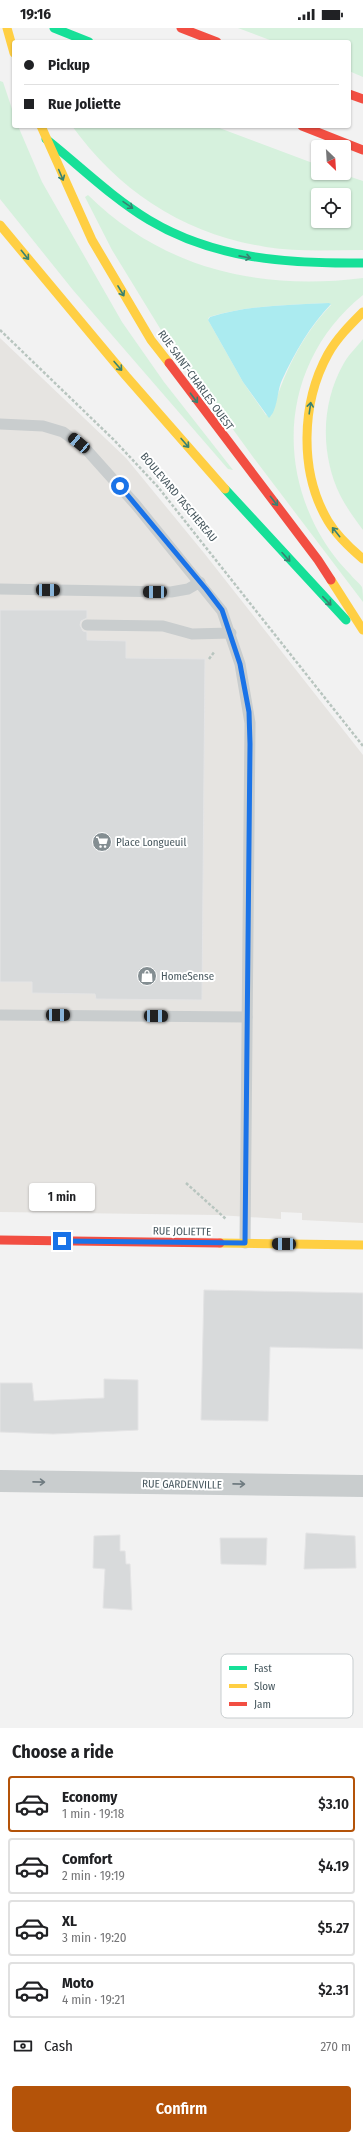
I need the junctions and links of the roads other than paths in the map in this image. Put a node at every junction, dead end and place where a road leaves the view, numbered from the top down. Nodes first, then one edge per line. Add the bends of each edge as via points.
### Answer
1 (7, 28) edge
2 (54, 28) edge
3 (181, 28) edge
4 (84, 40) edge
5 (212, 40) edge
6 (12, 46) edge
7 (351, 95) edge
8 (363, 99) edge
9 (42, 128) edge
10 (307, 128) edge
11 (46, 139) junction
12 (363, 150) edge
13 (0, 224) edge
14 (363, 263) edge
15 (363, 312) edge
16 (0, 424) edge
17 (363, 559) edge
18 (200, 582) junction
19 (0, 589) edge
20 (87, 625) dead end
21 (363, 630) edge
22 (230, 633) junction
23 (363, 638) edge
24 (0, 1015) edge
25 (247, 1017) junction
26 (0, 1240) edge
27 (245, 1243) junction
28 (363, 1245) edge
29 (0, 1481) edge
30 (363, 1486) edge

1 - 6 main road
2 - 4 main road
3 - 5 main road
7 - 8 main road
9 - 11 main road, RUE SAINT-CHARLES OUEST
10 - 12 main road
11 -> 14 main road via 128,206 162,227 197,243 235,255 272,262
11 -> 21 main road, RUE SAINT-CHARLES OUEST via 92,240 152,340 318,560
13 -> 23 main road via 246,514
17 -> 15 main road via 339,536 323,513 311,470 308,437 310,403 323,364 344,330
16 - 18 lane via 43,426 63,432 72,438 104,467
18 - 19 lane via 188,589 171,592
18 - 22 lane via 222,610
20 - 22 lane via 163,626 192,634
22 - 25 lane via 240,664 250,723
24 - 25 lane
25 - 27 lane
26 - 27 main road, RUE JOLIETTE
27 - 28 main road, RUE JOLIETTE
29 -> 30 street, RUE GARDENVILLE

